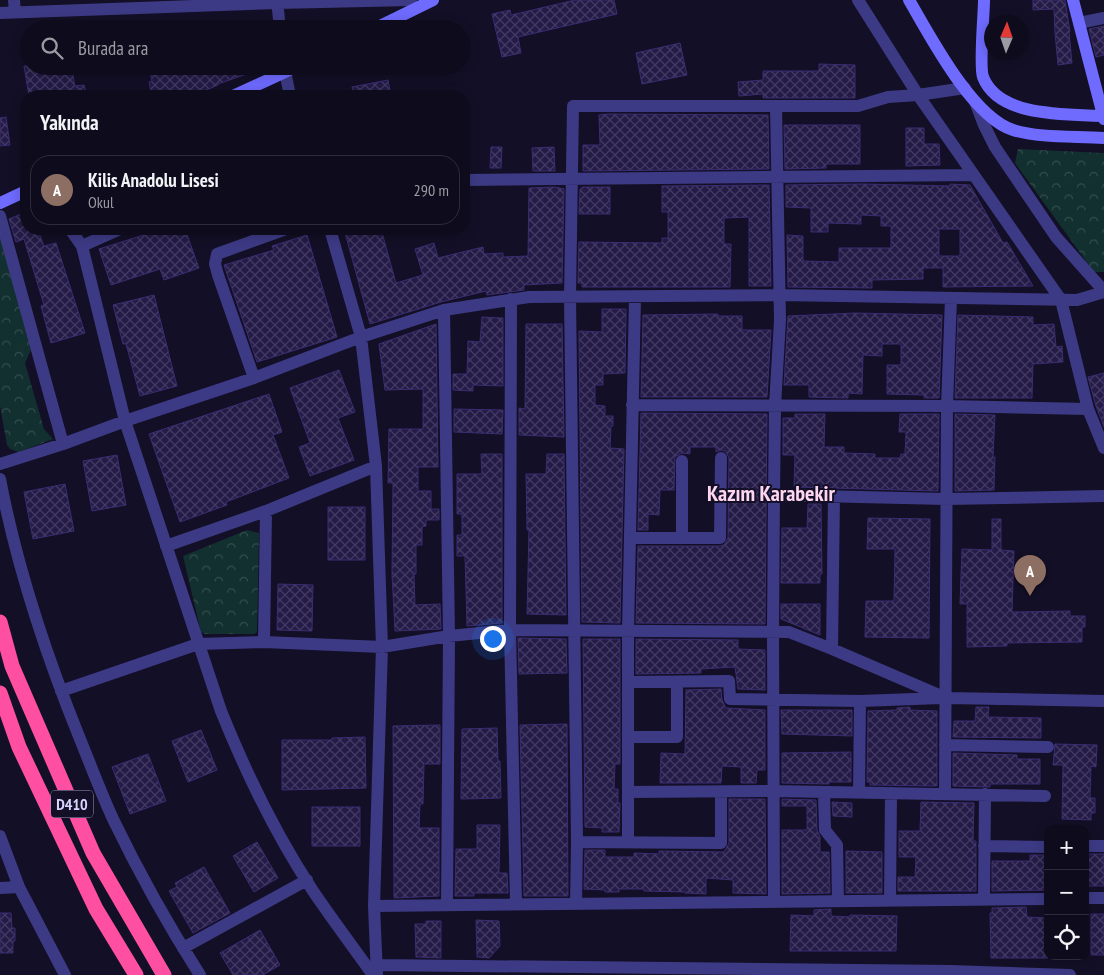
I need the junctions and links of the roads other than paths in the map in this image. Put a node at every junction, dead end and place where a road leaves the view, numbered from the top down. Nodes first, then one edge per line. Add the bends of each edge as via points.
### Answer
1 (411, 0) edge
2 (433, 0) edge
3 (858, 0) edge
4 (909, 0) edge
5 (984, 0) edge
6 (1073, 0) edge
7 (276, 2) edge
8 (15, 6) edge
9 (0, 13) edge
10 (1104, 18) edge
11 (279, 20) edge
12 (392, 20) edge
13 (1079, 23) junction
14 (273, 75) edge
15 (285, 75) edge
16 (960, 89) junction
17 (244, 90) edge
18 (289, 90) edge
19 (923, 94) junction
20 (976, 104) junction
21 (776, 107) junction
22 (1104, 116) edge
23 (1104, 138) edge
24 (974, 175) junction
25 (778, 176) junction
26 (572, 178) junction
27 (470, 180) edge
28 (20, 194) edge
29 (0, 203) edge
30 (0, 216) edge
31 (74, 235) edge
32 (107, 235) edge
33 (269, 235) edge
34 (332, 235) edge
35 (82, 246) junction
36 (1104, 291) edge
37 (780, 295) junction
38 (570, 297) junction
39 (635, 297) junction
40 (952, 298) junction
41 (511, 299) junction
42 (1061, 300) junction
43 (444, 310) junction
44 (360, 337) junction
45 (254, 378) junction
46 (632, 405) junction
47 (775, 406) junction
48 (948, 406) junction
49 (1088, 409) junction
50 (125, 421) junction
51 (63, 444) junction
52 (1104, 448) edge
53 (721, 458) dead end
54 (682, 460) dead end
55 (0, 464) edge
56 (376, 466) junction
57 (0, 478) edge
58 (774, 495) junction
59 (834, 496) junction
60 (1104, 496) edge
61 (946, 499) junction
62 (266, 511) junction
63 (631, 538) junction
64 (682, 538) junction
65 (166, 546) junction
66 (0, 622) edge
67 (510, 630) junction
68 (574, 631) junction
69 (628, 631) junction
70 (773, 633) junction
71 (449, 636) junction
72 (264, 642) junction
73 (198, 644) junction
74 (382, 647) junction
75 (832, 649) junction
76 (628, 682) junction
77 (677, 682) junction
78 (61, 691) junction
79 (0, 693) edge
80 (946, 698) junction
81 (773, 700) junction
82 (860, 701) junction
83 (1104, 701) edge
84 (628, 737) junction
85 (945, 745) junction
86 (1048, 747) dead end
87 (628, 792) junction
88 (721, 792) junction
89 (773, 792) junction
90 (824, 793) junction
91 (859, 793) junction
92 (891, 793) junction
93 (945, 794) junction
94 (985, 794) junction
95 (1045, 796) dead end
96 (0, 836) edge
97 (577, 842) junction
98 (628, 842) junction
99 (984, 846) junction
100 (1089, 846) edge
101 (1104, 846) edge
102 (1044, 847) edge
103 (307, 880) junction
104 (19, 887) junction
105 (0, 888) edge
106 (1044, 898) edge
107 (1089, 898) edge
108 (1104, 898) edge
109 (984, 899) junction
110 (890, 900) junction
111 (838, 901) junction
112 (774, 902) junction
113 (516, 904) junction
114 (576, 904) junction
115 (447, 905) junction
116 (374, 906) junction
117 (183, 948) junction
118 (376, 972) edge
119 (698, 972) edge
120 (848, 973) edge
121 (65, 975) edge
122 (136, 975) edge
123 (164, 975) edge
124 (200, 975) edge
125 (1070, 975) edge

1 - 7 street
2 - 12 main road
3 - 19 street
4 - 16 main road
5 - 22 main road via 982,76 998,97 1030,111
6 - 13 main road
7 - 8 street
7 - 11 street
8 - 9 street
10 - 13 street
13 - 22 main road
14 - 17 main road
15 - 18 street
16 - 19 street
16 - 20 main road
19 - 21 street via 888,97 858,106
19 - 24 street
20 - 23 main road via 1010,129
20 - 36 street via 995,147 1056,237
21 - 25 street
21 - 26 street via 573,106
24 - 25 street
24 - 42 street
25 - 26 street
25 - 37 street
26 - 27 street
26 - 38 street
28 - 29 main road
30 - 51 street
31 - 35 street
32 - 35 street
33 - 45 street via 217,254 215,264
34 - 44 street
35 - 50 street
36 - 42 street via 1077,300
37 - 39 street
37 - 40 street
37 - 47 street
38 - 39 street
38 - 41 street
38 - 68 street
39 - 46 street
40 - 42 street
40 - 48 street
41 - 43 street
41 - 67 street
42 - 49 street
43 - 44 street
43 - 71 street
44 - 45 street
44 - 56 street
45 - 50 street
46 - 47 street
46 - 63 street
47 - 48 street
47 - 58 street
48 - 49 street
48 - 61 street
49 - 52 street
50 - 51 street
50 - 65 street
51 - 55 street
53 - 64 street via 720,538
54 - 64 street
56 - 62 street
56 - 74 street
57 - 78 street via 32,604
58 - 59 street
58 - 70 street
59 - 61 street
59 - 75 street
60 - 61 street
61 - 80 street
62 - 65 street
62 - 72 street
63 - 64 street
63 - 69 street
65 - 73 street
66 - 123 highway, D410 via 12,666 93,854
67 - 68 street
67 - 71 street
67 - 113 street
68 - 69 street
68 - 97 street
69 - 70 street
69 - 76 street
70 - 75 street via 789,632
70 - 81 street
71 - 74 street
71 - 115 street
72 - 73 street
72 - 74 street
73 - 78 street
73 - 103 street via 236,750
74 - 116 street
75 - 80 street
76 - 77 street
76 - 84 street
77 - 81 street via 729,681 730,699
77 - 84 street via 677,737
78 - 117 street via 113,819
79 - 122 highway, D410 via 19,747 92,900
80 - 82 street
80 - 83 street
80 - 85 street
81 - 82 street
81 - 89 street
82 - 91 street
84 - 87 street
85 - 86 street
85 - 93 street
87 - 88 street
87 - 98 street
88 - 89 street
88 - 98 street via 721,843
89 - 90 street
89 - 112 street
90 - 91 street
90 - 111 street via 825,830 837,845
91 - 92 street
92 - 93 street
92 - 110 street
93 - 94 street
94 - 95 street
94 - 99 street
96 - 104 street
97 - 98 street
97 - 114 street
99 - 102 street
99 - 109 street
100 - 101 street
103 - 117 street
103 - 118 street
104 - 105 street
104 - 121 street
106 - 109 street
107 - 108 street
109 - 110 street
110 - 111 street
111 - 112 street
112 - 114 street
113 - 114 street
113 - 115 street
115 - 116 street
116 - 118 street
117 - 124 street
118 - 119 street
119 - 120 street
120 - 125 street

